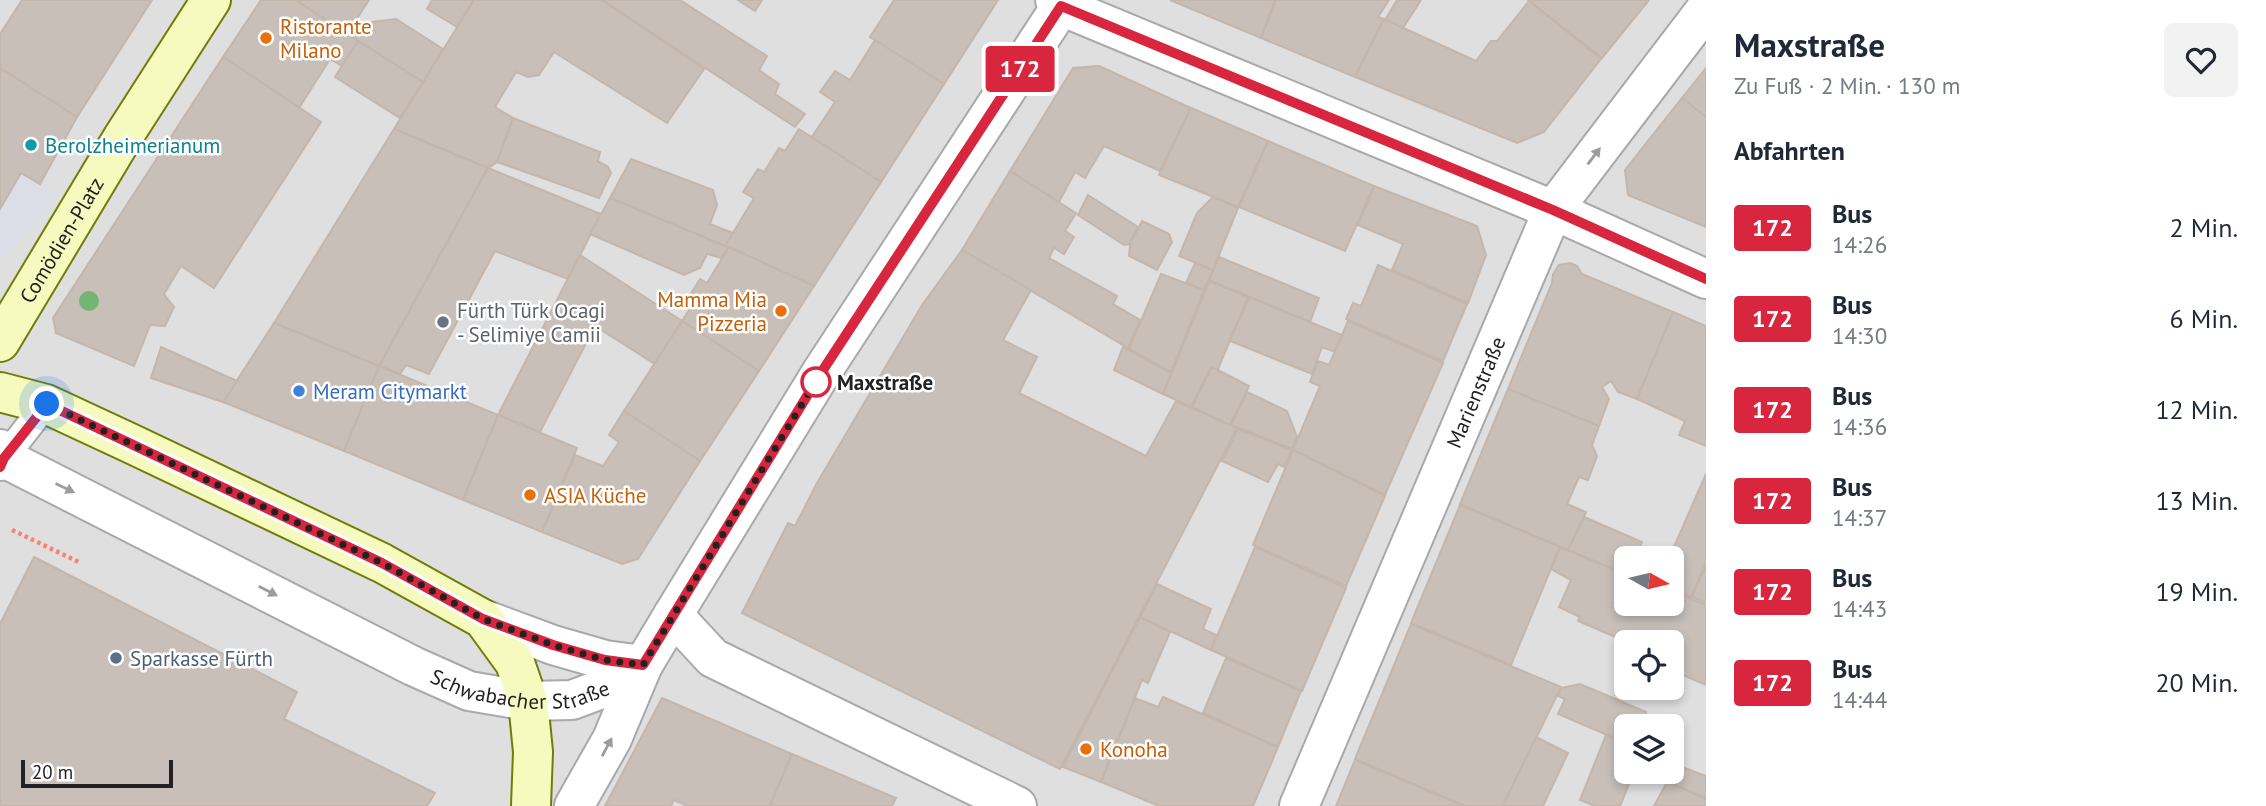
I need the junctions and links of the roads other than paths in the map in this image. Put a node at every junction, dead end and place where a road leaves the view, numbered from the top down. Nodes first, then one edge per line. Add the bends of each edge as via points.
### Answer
1 (211, 0) edge
2 (1060, 2) edge
3 (1706, 9) edge
4 (1553, 210) junction
5 (1706, 279) edge
6 (0, 342) edge
7 (0, 392) edge
8 (47, 404) junction
9 (1, 458) edge
10 (674, 615) junction
11 (483, 619) junction
12 (643, 665) junction
13 (528, 701) junction
14 (531, 806) edge
15 (574, 806) edge
16 (1017, 806) edge
17 (1299, 806) edge

1 - 6 main road, Comödien-Platz
2 - 4 street
2 - 10 street via 821,373
4 -> 3 street, Marienstraße
4 - 5 street
4 - 17 street, Marienstraße
7 - 8 main road, Schwabacher Straße
8 - 9 lane
8 - 11 main road, Schwabacher Straße via 382,563
9 -> 13 street, Schwabacher Straße via 413,666 469,691
10 - 12 street
10 - 16 street via 713,658
11 - 12 street, Schwabacher Straße via 605,660
11 - 13 main road via 515,663
12 - 13 street, Schwabacher Straße via 572,700
15 -> 12 street via 612,739
13 - 14 main road

